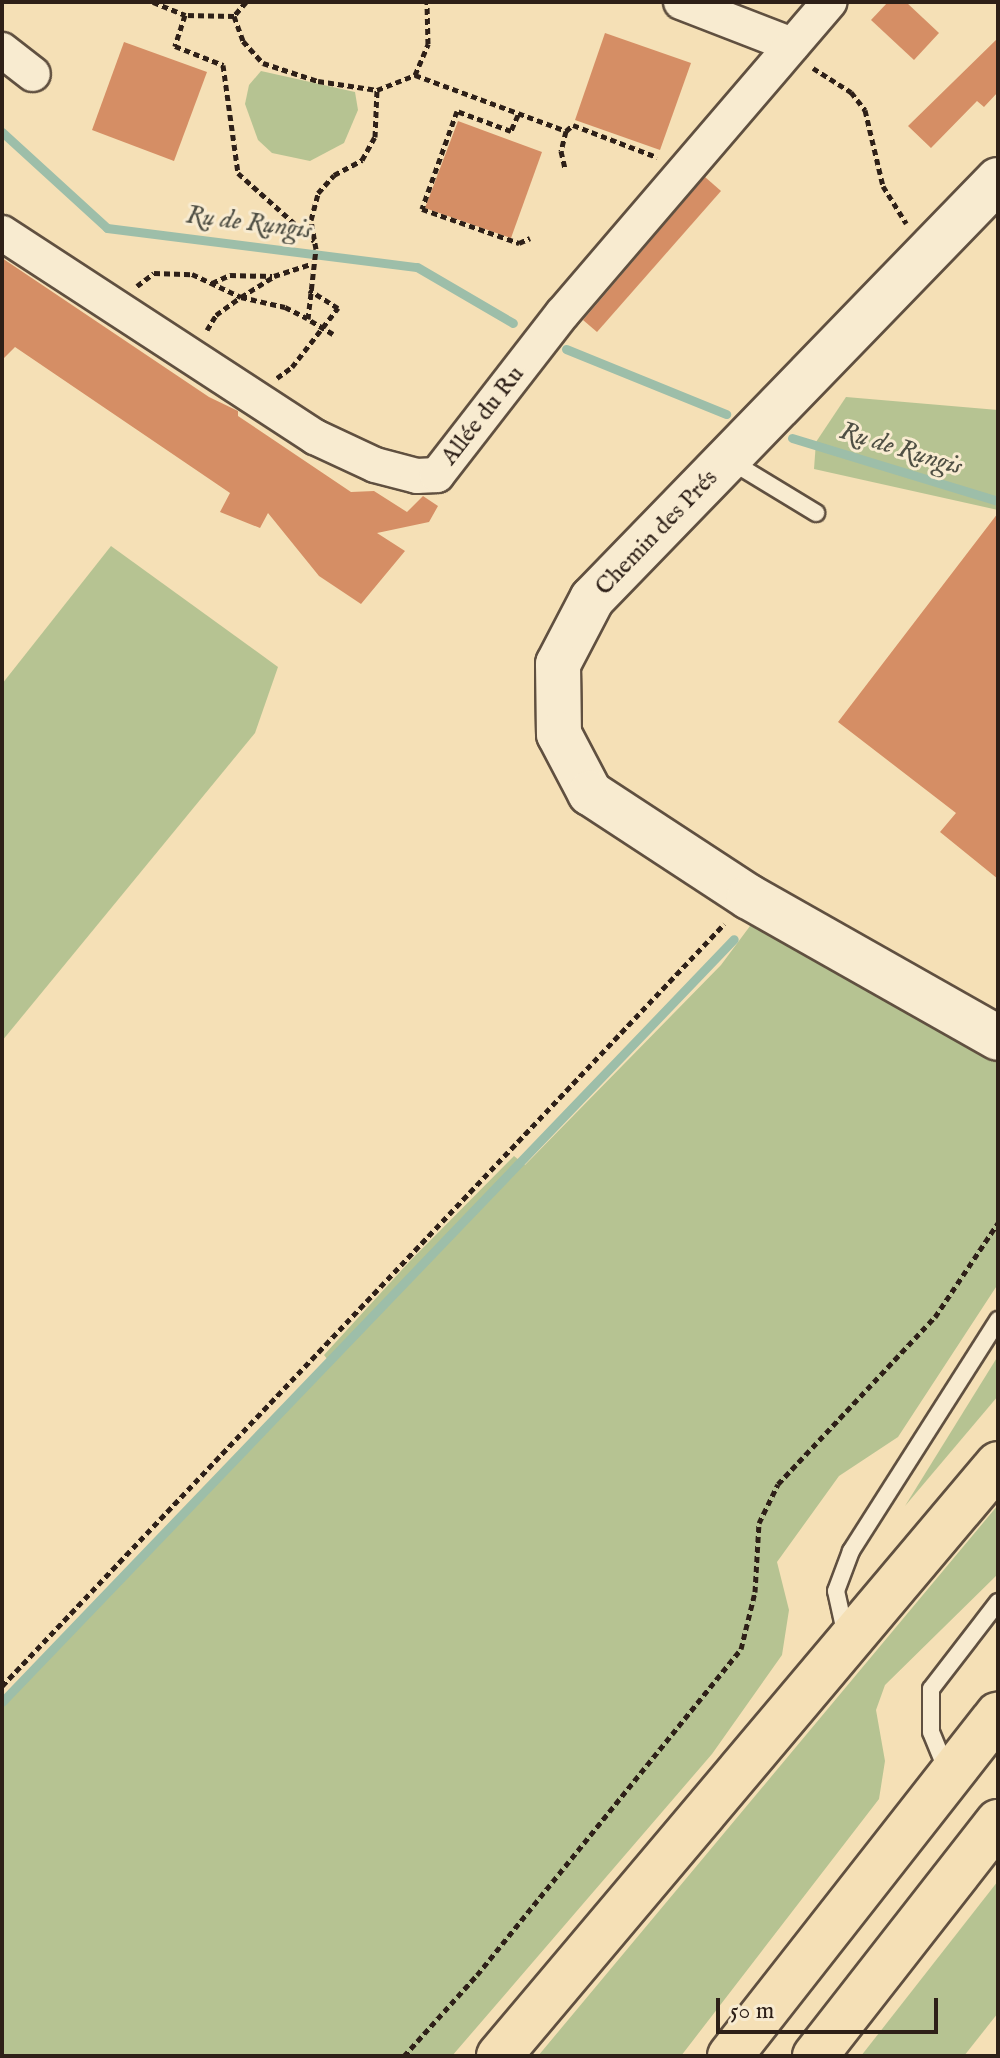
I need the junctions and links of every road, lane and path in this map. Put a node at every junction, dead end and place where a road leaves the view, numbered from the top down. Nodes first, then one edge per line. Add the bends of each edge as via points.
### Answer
1 (153, 2) edge
2 (246, 2) edge
3 (681, 2) edge
4 (829, 2) edge
5 (429, 3) edge
6 (185, 15) junction
7 (234, 16) junction
8 (789, 48) junction
9 (2, 50) edge
10 (33, 74) dead end
11 (415, 75) junction
12 (377, 90) junction
13 (518, 115) junction
14 (566, 131) junction
15 (700, 153) junction
16 (565, 168) dead end
17 (998, 180) edge
18 (2, 233) edge
19 (530, 238) dead end
20 (314, 241) junction
21 (925, 254) junction
22 (313, 264) junction
23 (274, 276) junction
24 (212, 283) junction
25 (308, 289) junction
26 (241, 297) junction
27 (119, 310) junction
28 (308, 319) junction
29 (319, 329) junction
30 (333, 334) dead end
31 (192, 359) junction
32 (250, 397) junction
33 (728, 459) junction
34 (816, 513) dead end
35 (749, 897) junction
36 (998, 1038) edge
37 (998, 1223) edge
38 (998, 1320) edge
39 (998, 1464) edge
40 (998, 1602) edge
41 (848, 1642) junction
42 (2, 1686) edge
43 (998, 1714) edge
44 (949, 1776) junction
45 (998, 1822) edge
46 (404, 2056) edge
47 (499, 2056) edge
48 (730, 2056) edge
49 (815, 2056) edge

1 - 6 path
2 - 7 path
3 - 8 street
4 - 8 street, Allée du Ru
5 - 11 path via 428,44
6 - 7 path
6 - 20 path via 175,46 223,65 238,173
7 - 12 path via 243,41 263,63 318,81
8 - 15 street, Allée du Ru
8 - 21 path via 851,92 865,110 892,208
9 - 10 street
11 - 12 path
11 - 13 path
12 - 20 path via 375,137 362,160 334,175 318,193 311,220
13 - 14 path
13 - 19 path via 511,131 457,111 422,209 519,243
14 - 15 path via 573,125 662,159 677,147
14 - 16 path via 561,151
15 - 32 street, Allée du Ru via 562,314 437,475 417,476 375,465 315,437
17 - 21 street, Chemin des Prés
18 - 27 street, Allée du Ru
20 - 22 path
21 - 33 street, Chemin des Prés
22 - 23 path
22 - 25 path
23 - 24 path via 230,275
23 - 26 path
24 - 26 path
24 - 27 path via 192,274 154,273 142,279
25 - 28 path
25 - 29 path via 338,308
26 - 28 path via 285,307
26 - 31 path via 216,315
27 - 31 street, Allée du Ru
28 - 29 path
29 - 30 path
29 - 32 path via 292,367
31 - 32 street, Allée du Ru
33 - 34 lane
33 - 35 street, Chemin des Prés via 592,599 558,664 559,734 590,793
35 - 36 street, Chemin des Prés
35 - 42 path
37 - 46 path via 935,1317 778,1484 759,1523 755,1592 741,1649 477,1975
38 - 41 lane via 851,1551 836,1591
39 - 41 highway
40 - 44 lane via 931,1689 931,1732
41 - 47 highway
43 - 44 highway
44 - 48 highway
45 - 49 highway

